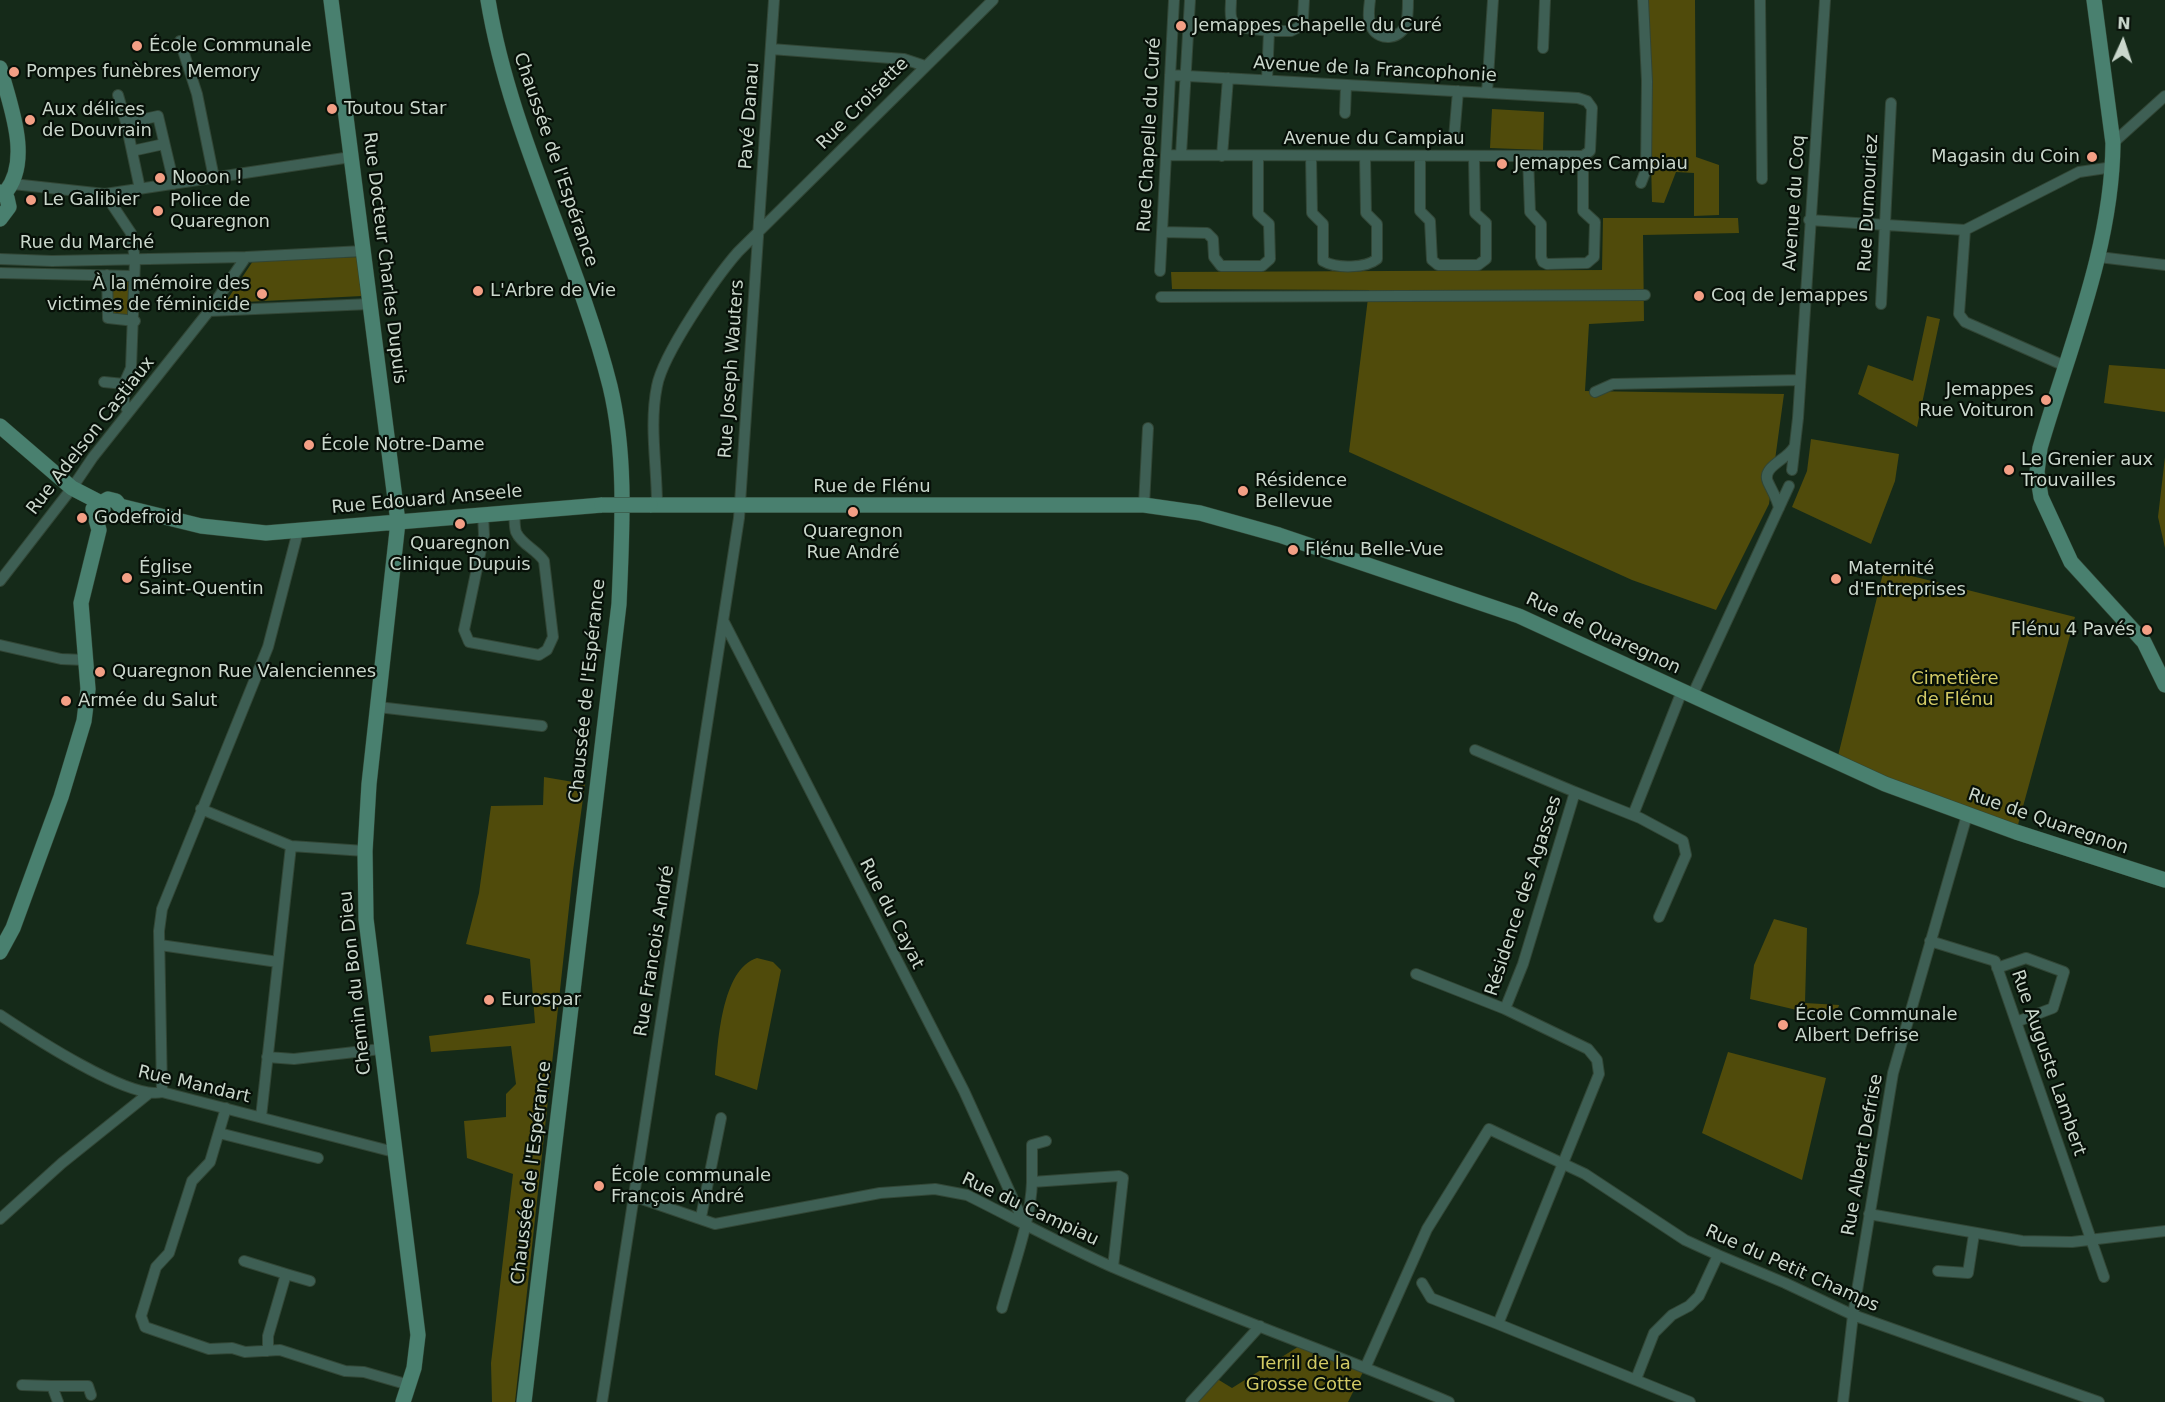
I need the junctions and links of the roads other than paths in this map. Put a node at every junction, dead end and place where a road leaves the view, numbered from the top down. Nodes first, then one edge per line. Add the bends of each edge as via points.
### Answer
1 (331, 0) edge
2 (488, 0) edge
3 (774, 0) edge
4 (993, 0) edge
5 (1174, 0) edge
6 (1190, 0) edge
7 (1231, 0) edge
8 (1304, 0) edge
9 (1370, 0) edge
10 (1408, 0) edge
11 (1493, 0) edge
12 (1545, 0) edge
13 (1643, 0) edge
14 (1760, 0) edge
15 (1825, 0) edge
16 (2094, 0) edge
17 (1269, 31) junction
18 (180, 41) dead end
19 (1543, 48) dead end
20 (771, 49) junction
21 (924, 66) junction
22 (0, 68) edge
23 (1170, 75) junction
24 (1186, 75) junction
25 (1228, 78) junction
26 (1267, 80) junction
27 (1346, 85) junction
28 (1458, 91) junction
29 (1487, 93) junction
30 (118, 95) dead end
31 (2165, 96) edge
32 (1891, 103) dead end
33 (1345, 113) dead end
34 (126, 123) junction
35 (1454, 138) dead end
36 (2113, 143) junction
37 (165, 144) junction
38 (132, 151) junction
39 (1166, 155) junction
40 (1181, 155) junction
41 (1222, 156) junction
42 (1258, 156) junction
43 (1311, 156) junction
44 (1365, 156) junction
45 (1420, 156) junction
46 (1474, 156) junction
47 (1528, 156) junction
48 (1583, 156) junction
49 (351, 157) junction
50 (2113, 167) junction
51 (214, 178) junction
52 (1762, 179) dead end
53 (1641, 183) dead end
54 (174, 184) junction
55 (141, 189) junction
56 (5, 190) edge
57 (105, 194) junction
58 (0, 219) edge
59 (1809, 220) junction
60 (1885, 225) junction
61 (1965, 230) junction
62 (1162, 232) junction
63 (758, 234) junction
64 (363, 251) junction
65 (246, 257) junction
66 (2099, 257) junction
67 (0, 259) edge
68 (135, 260) junction
69 (2165, 265) edge
70 (1160, 271) dead end
71 (0, 273) edge
72 (107, 275) junction
73 (134, 276) junction
74 (1645, 295) dead end
75 (1161, 297) dead end
76 (370, 304) junction
77 (1881, 304) dead end
78 (209, 311) junction
79 (135, 321) junction
80 (2065, 366) junction
81 (1800, 381) junction
82 (104, 382) dead end
83 (124, 384) junction
84 (1595, 392) dead end
85 (129, 412) junction
86 (0, 426) edge
87 (1148, 428) dead end
88 (1795, 445) junction
89 (1776, 463) junction
90 (1792, 470) junction
91 (1789, 486) junction
92 (1772, 487) junction
93 (72, 488) junction
94 (653, 505) junction
95 (1144, 505) junction
96 (740, 506) junction
97 (1004, 506) joint
98 (99, 508) junction
99 (1779, 508) junction
100 (514, 511) junction
101 (483, 514) junction
102 (398, 522) junction
103 (298, 531) junction
104 (0, 581) edge
105 (724, 622) junction
106 (0, 645) edge
107 (85, 660) junction
108 (2165, 685) edge
109 (1687, 694) junction
110 (378, 707) junction
111 (542, 726) dead end
112 (1475, 750) dead end
113 (1575, 792) junction
114 (201, 809) junction
115 (1633, 815) junction
116 (1967, 815) junction
117 (291, 846) junction
118 (365, 851) junction
119 (2165, 880) edge
120 (1659, 916) dead end
121 (1930, 941) junction
122 (160, 945) junction
123 (0, 952) edge
124 (278, 962) junction
125 (1997, 968) junction
126 (1416, 974) dead end
127 (1504, 1009) junction
128 (0, 1015) edge
129 (2016, 1022) junction
130 (381, 1049) junction
131 (267, 1057) junction
132 (162, 1092) junction
133 (148, 1094) junction
134 (226, 1108) junction
135 (261, 1117) junction
136 (721, 1118) dead end
137 (219, 1132) junction
138 (1047, 1142) dead end
139 (393, 1152) junction
140 (318, 1158) dead end
141 (1563, 1164) junction
142 (1032, 1182) junction
143 (633, 1196) junction
144 (1869, 1214) junction
145 (701, 1217) junction
146 (0, 1219) edge
147 (1024, 1224) junction
148 (2165, 1231) edge
149 (1974, 1234) junction
150 (2093, 1240) junction
151 (1718, 1255) junction
152 (244, 1261) dead end
153 (1113, 1267) junction
154 (1938, 1271) dead end
155 (286, 1274) junction
156 (2104, 1277) dead end
157 (310, 1281) dead end
158 (1422, 1283) dead end
159 (1002, 1308) dead end
160 (1853, 1316) junction
161 (1498, 1324) junction
162 (1260, 1326) junction
163 (268, 1351) junction
164 (1366, 1366) junction
165 (1636, 1379) junction
166 (22, 1385) dead end
167 (409, 1385) junction
168 (52, 1386) junction
169 (91, 1395) dead end
170 (58, 1402) edge
171 (403, 1402) edge
172 (524, 1402) edge
173 (602, 1402) edge
174 (1191, 1402) edge
175 (1449, 1402) edge
176 (1690, 1402) edge
177 (1844, 1402) edge
178 (2099, 1402) edge

1 - 49 street, Rue Docteur Charles Dupuis
2 - 172 street, Chaussée de l'Espérance via 512,103 602,359 615,416 622,486 619,604
3 - 20 street, Pavé Danau
4 - 21 street, Rue Croisette
5 - 23 street, Rue Chapelle du Curé
6 - 24 street
7 - 17 street via 1232,23
8 - 17 street via 1299,27
9 - 10 street via 1371,27 1386,38 1404,28
11 - 29 street
12 - 19 street
13 - 53 street via 1647,81 1646,170
14 - 52 street
15 - 59 street, Avenue du Coq
16 - 36 street
17 - 26 street
18 - 51 street via 197,94
20 - 21 street via 903,59
20 - 63 street, Pavé Danau
21 - 63 street, Rue Croisette
22 - 56 street via 18,160
23 - 24 street, Avenue de la Francophonie
23 - 39 street, Rue Chapelle du Curé
24 - 25 street, Avenue de la Francophonie
24 - 40 street
25 - 26 street, Avenue de la Francophonie
25 - 41 street
26 - 27 street, Avenue de la Francophonie
27 - 28 street, Avenue de la Francophonie
27 - 33 street
28 - 29 street, Avenue de la Francophonie
28 - 35 street
29 - 48 street, Avenue de la Francophonie via 1587,101 1592,108 1590,151
30 - 34 street
31 - 36 street
32 - 60 street, Rue Dumouriez
34 - 37 street via 158,116
34 - 38 street
36 - 50 street
37 - 38 street
37 - 54 street
38 - 55 street
39 - 40 street, Avenue du Campiau
39 - 62 street, Rue Chapelle du Curé
40 - 41 street, Avenue du Campiau
41 - 42 street, Avenue du Campiau
42 - 43 street, Avenue du Campiau
42 - 62 street via 1258,213 1269,224 1270,260 1262,266 1221,266 1214,257 1213,239 1207,233
43 - 44 street, Avenue du Campiau
43 - 44 street via 1312,213 1323,224 1323,261 1330,266 1370,265 1377,259 1377,224 1366,213
44 - 45 street, Avenue du Campiau
45 - 46 street, Avenue du Campiau
45 - 46 street via 1420,211 1430,221 1432,260 1438,266 1478,265 1486,259 1486,224 1474,213
46 - 47 street, Avenue du Campiau
47 - 48 street, Avenue du Campiau
47 - 48 street via 1530,213 1541,224 1541,257 1547,264 1587,263 1594,257 1595,222 1583,211
49 - 51 street
49 - 64 street, Rue Docteur Charles Dupuis
50 - 61 street via 2079,172
50 - 66 street
51 - 54 street
54 - 55 street
55 - 57 street
56 - 57 street
56 - 58 street via 9,207
57 - 68 street via 131,233
59 - 60 street
59 - 81 street, Avenue du Coq
60 - 61 street
60 - 77 street, Rue Dumouriez
61 - 80 street via 1959,314 1965,322
62 - 70 street, Rue Chapelle du Curé
63 - 94 street, Rue Croisette via 715,281 660,376 653,441
63 - 96 street, Rue Joseph Wauters
64 - 65 street, Rue du Marché
64 - 76 street, Rue Docteur Charles Dupuis
65 - 68 street, Rue du Marché
65 - 78 street, Rue Adelson Castiaux
66 - 69 street
66 - 80 street
67 - 68 street, Rue du Marché
68 - 73 street
71 - 72 street, Rue du Marché
72 - 73 street, Rue du Marché
72 - 79 street via 108,318
73 - 79 street
74 - 75 street
76 - 78 street
76 - 102 street, Rue Docteur Charles Dupuis
78 - 85 street, Rue Adelson Castiaux
79 - 83 street via 131,368
80 - 108 street via 2040,448 2037,472 2041,497 2071,562 2144,642
81 - 84 street via 1613,384
81 - 88 street, Avenue du Coq
82 - 83 street
83 - 85 street via 124,402
85 - 93 street, Rue Adelson Castiaux
86 - 93 street
87 - 95 street
88 - 89 street via 1789,456
88 - 90 street, Avenue du Coq
89 - 90 street
89 - 92 street via 1766,476
90 - 91 street
91 - 92 street via 1779,490
91 - 99 street
92 - 99 street
93 - 98 street via 79,500
93 - 104 street, Rue Adelson Castiaux
94 - 96 street, Rue Edouard Anseele
94 - 100 street, Rue Edouard Anseele, bridge
95 - 97 street, Rue de Quaregnon
95 - 109 street, Rue de Quaregnon via 1230,521 1411,578 1519,616
96 - 97 street, Rue de Flénu
96 - 105 street, Rue Francois André
98 - 103 street, Rue Edouard Anseele via 108,499 120,506 225,531
98 - 107 street via 103,525 82,592
99 - 109 street
100 - 101 street, Rue Edouard Anseele
100 - 101 street via 516,532 544,561 553,637 547,650 539,655 470,642 464,630 484,535
101 - 102 street, Rue Edouard Anseele
102 - 103 street, Rue Edouard Anseele
102 - 110 street, Chemin du Bon Dieu
103 - 114 street via 268,647
105 - 143 street, Rue Francois André
105 - 147 street, Rue du Cayat via 964,1091
106 - 107 street via 61,659
107 - 123 street via 88,689 79,743 13,928
109 - 115 street
109 - 116 street, Rue de Quaregnon via 1836,764
110 - 111 street
110 - 118 street, Chemin du Bon Dieu
112 - 113 street, Résidence des Agasses
113 - 115 street, Résidence des Agasses
113 - 127 street, Résidence des Agasses via 1523,964
114 - 117 street
114 - 122 street via 162,909
115 - 120 street, Résidence des Agasses via 1676,837 1686,847
116 - 119 street, Rue de Quaregnon
116 - 121 street, Rue Albert Defrise
117 - 118 street
117 - 124 street
118 - 130 street, Chemin du Bon Dieu via 366,919
121 - 125 street, Rue Auguste Lambert via 1995,961
121 - 144 street, Rue Albert Defrise via 1893,1073
122 - 124 street
122 - 132 street
124 - 131 street
125 - 129 street, Rue Auguste Lambert
125 - 129 street via 2026,958 2064,972 2053,1008
126 - 127 street, Résidence des Agasses
127 - 141 street, Résidence des Agasses via 1588,1049 1598,1060 1599,1074
128 - 133 street, Rue Mandart via 62,1054
129 - 150 street, Rue Auguste Lambert
130 - 131 street via 294,1059
130 - 139 street, Chemin du Bon Dieu
131 - 135 street
132 - 133 street, Rue Mandart
132 - 134 street, Rue Mandart
133 - 146 street via 62,1162
134 - 135 street, Rue Mandart
134 - 137 street
135 - 139 street, Rue Mandart
136 - 145 street
137 - 140 street
137 - 163 street via 210,1162 192,1181 169,1253 156,1267 141,1316 145,1327 209,1349
138 - 142 street via 1032,1144
139 - 167 street, Chemin du Bon Dieu via 418,1335
141 - 151 street, Rue du Petit Champs via 1585,1174 1685,1240
141 - 161 street, Résidence des Agasses
141 - 164 street, Rue du Petit Champs via 1489,1129 1427,1229
142 - 147 street via 1031,1207
142 - 153 street via 1123,1178
143 - 145 street, Rue du Campiau
143 - 173 street, Rue Francois André
144 - 149 street
144 - 160 street, Rue Albert Defrise
145 - 147 street, Rue du Campiau via 715,1224 880,1193 935,1189 967,1195
147 - 153 street, Rue du Campiau
147 - 159 street
148 - 150 street
149 - 150 street via 2022,1241
149 - 154 street via 1968,1272
150 - 156 street, Rue Auguste Lambert
151 - 160 street, Rue du Petit Champs
151 - 165 street via 1699,1296 1654,1333
152 - 155 street
153 - 162 street, Rue du Campiau
155 - 157 street
155 - 163 street via 268,1336
158 - 161 street via 1431,1298
160 - 177 street, Rue Albert Defrise
160 - 178 street, Rue du Petit Champs
161 - 165 street
162 - 164 street, Rue du Campiau via 1301,1345
162 - 174 street
163 - 167 street via 280,1350 345,1371 364,1372
164 - 175 street, Rue du Campiau
165 - 176 street
166 - 168 street
167 - 171 street, Chemin du Bon Dieu
168 - 169 street via 88,1386
168 - 170 street

